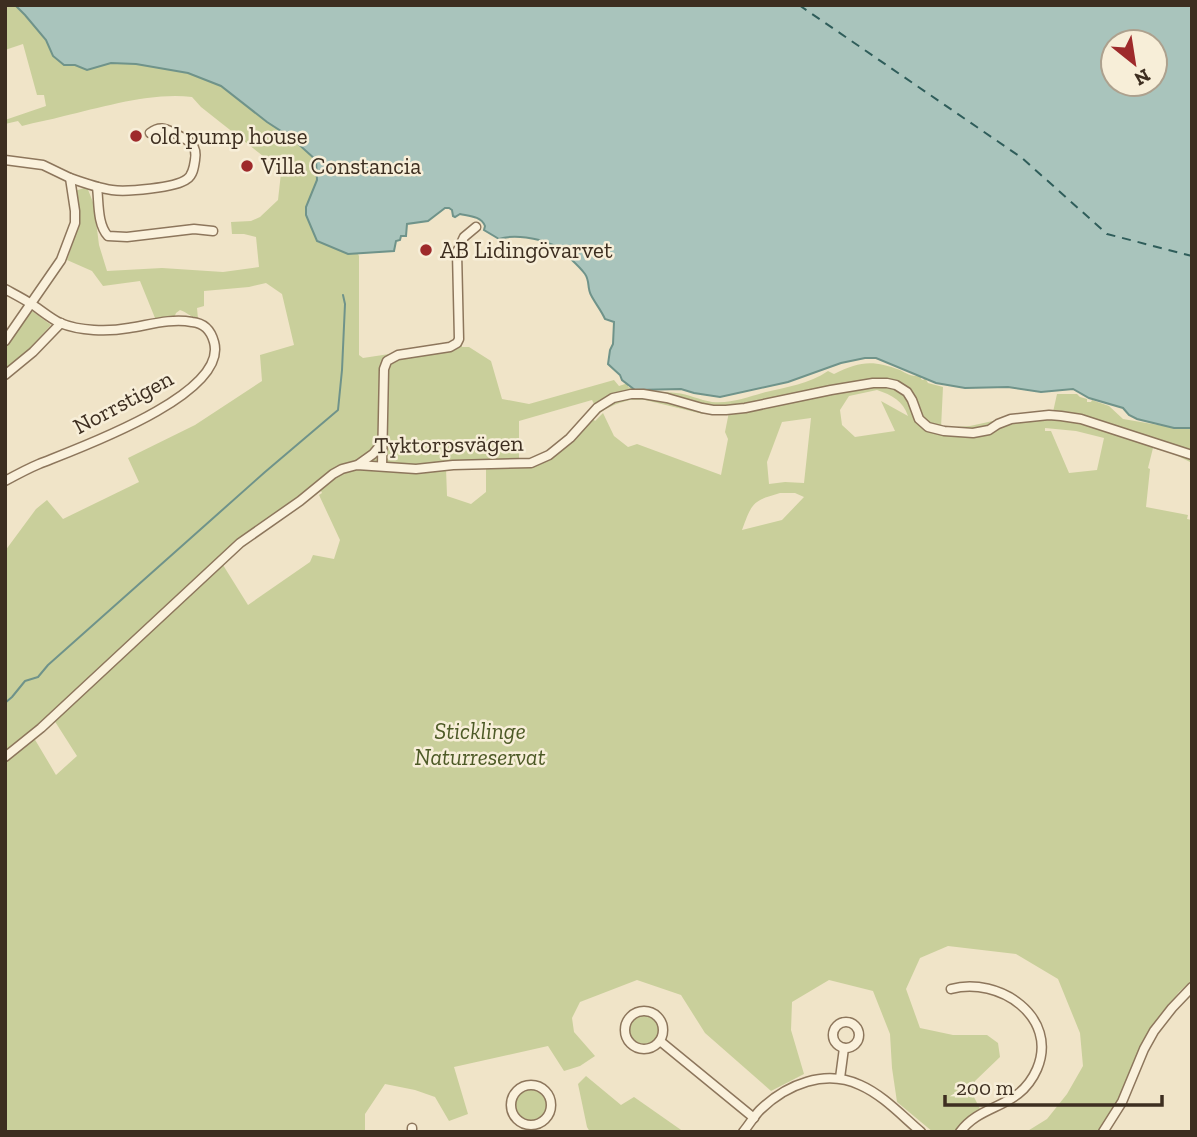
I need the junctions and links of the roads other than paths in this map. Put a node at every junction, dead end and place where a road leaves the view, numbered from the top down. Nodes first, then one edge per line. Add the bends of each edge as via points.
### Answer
1 (150, 133) dead end
2 (5, 160) edge
3 (70, 178) junction
4 (97, 187) junction
5 (476, 227) dead end
6 (213, 231) dead end
7 (5, 289) edge
8 (30, 304) junction
9 (61, 323) junction
10 (5, 341) edge
11 (5, 375) edge
12 (383, 442) junction
13 (1192, 455) edge
14 (357, 465) junction
15 (382, 466) junction
16 (5, 481) edge
17 (5, 758) edge
18 (1192, 987) edge
19 (951, 989) dead end
20 (660, 1041) junction
21 (844, 1048) dead end
22 (840, 1078) junction
23 (754, 1118) junction
24 (542, 1122) junction
25 (548, 1132) edge
26 (743, 1132) edge
27 (921, 1132) edge
28 (960, 1132) edge
29 (1103, 1132) edge

1 - 4 street via 165,129 190,142 196,150 188,178 148,189
2 - 3 street via 43,166
3 - 4 street
3 - 8 street via 73,229 61,260
4 - 6 street via 108,236
5 - 12 street via 464,237 457,252 457,343 387,360
7 - 8 street, Norrstigen
8 - 9 street, Norrstigen
8 - 10 street
9 - 11 street
9 - 16 street, Norrstigen via 104,331 161,322 199,323 207,328 215,345 213,363 195,384 160,410
12 - 14 street
12 - 15 street
13 - 15 street, Tyktorpsvägen via 1061,416 1011,419 973,433 944,431 919,419 907,392 896,385 873,383 726,410 631,394 604,403 570,438 531,463 416,469
14 - 15 street, Tyktorpsvägen
14 - 17 street, Tyktorpsvägen via 333,474 240,543
18 - 29 street via 1154,1031
19 - 28 street via 992,988 1016,1000 1038,1030 1041,1049 1036,1071 1023,1091 971,1119
20 - 20 street via 659,1017 642,1010 631,1015 625,1031 632,1045 652,1048
20 - 23 street
21 - 22 street
22 - 23 street via 797,1085
22 - 27 street via 872,1091
23 - 26 street
24 - 24 street via 551,1106 547,1094 531,1085 519,1089 512,1099 514,1116 525,1124
24 - 25 street

